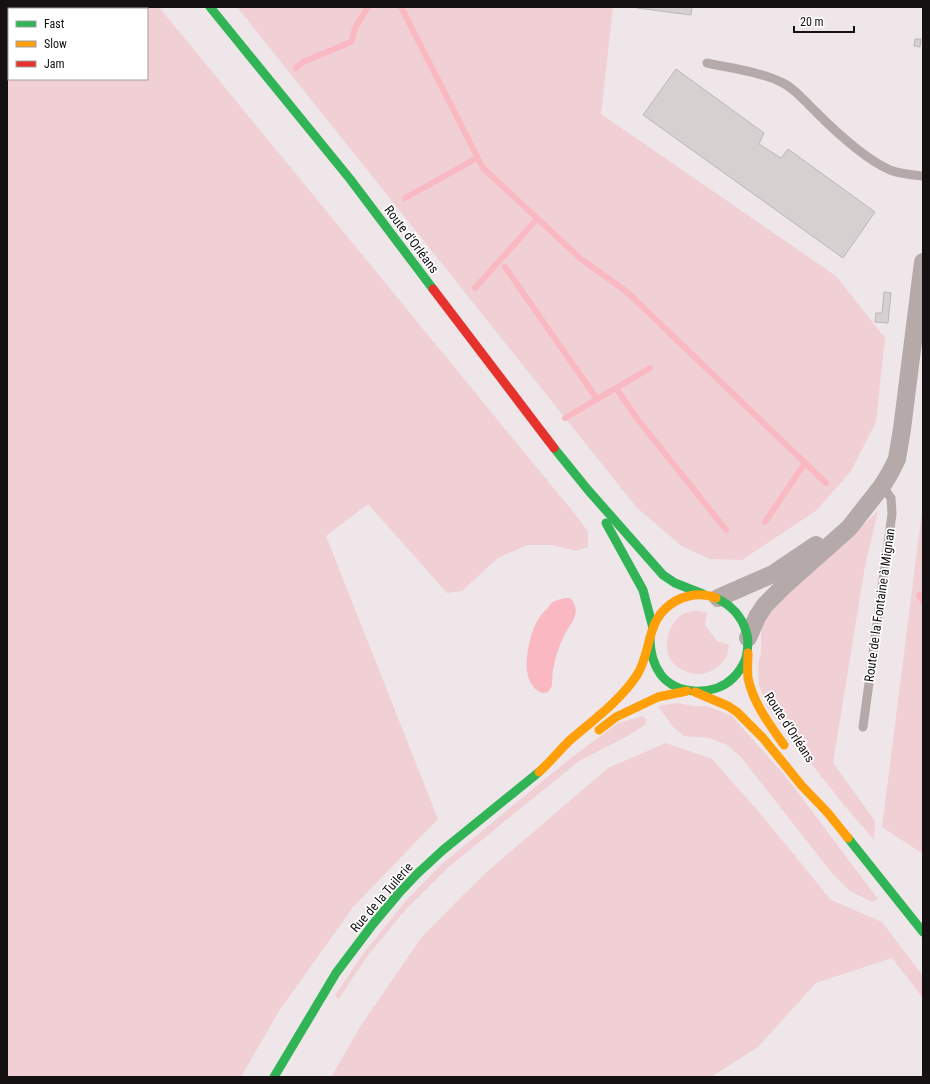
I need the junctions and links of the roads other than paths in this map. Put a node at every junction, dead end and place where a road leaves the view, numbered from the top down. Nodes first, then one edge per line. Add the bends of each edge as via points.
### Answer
1 (210, 7) edge
2 (707, 62) dead end
3 (923, 176) edge
4 (923, 262) edge
5 (588, 490) junction
6 (877, 492) junction
7 (710, 596) junction
8 (653, 628) junction
9 (650, 638) junction
10 (748, 644) junction
11 (691, 692) junction
12 (863, 727) dead end
13 (592, 736) dead end
14 (569, 754) dead end
15 (791, 755) dead end
16 (545, 767) junction
17 (807, 778) dead end
18 (827, 812) junction
19 (923, 932) edge
20 (274, 1077) edge

1 - 5 main road, Route d'Orléans via 350,179
2 - 3 lane via 782,82 856,148 878,163 900,173
4 - 6 street via 906,403 896,459
5 - 7 main road, Route d'Orléans via 663,575 675,583
5 - 8 main road, Route d'Orléans via 643,590
6 - 7 street via 815,545 773,574
6 - 10 street via 849,528 765,606 757,617
6 - 12 lane, Route de la Fontaine à Mignan via 891,498 892,514
7 - 8 main road via 687,596 672,602 660,613
7 - 10 main road via 730,605 739,614 745,626
8 - 9 main road
9 - 11 main road via 650,650 659,672 676,687
9 - 16 main road via 641,668 631,683
10 - 11 main road via 744,662 730,682 707,692
10 - 15 main road, Route d'Orléans via 748,678 756,702
11 - 13 main road via 662,696 647,702 616,717
11 - 18 main road, Route d'Orléans via 717,701 737,712
14 - 16 main road
16 - 20 main road, Rue de la Tuilerie via 448,846 407,885 370,927 336,972
17 - 18 main road, Route d'Orléans
18 - 19 main road, Route d'Orléans

